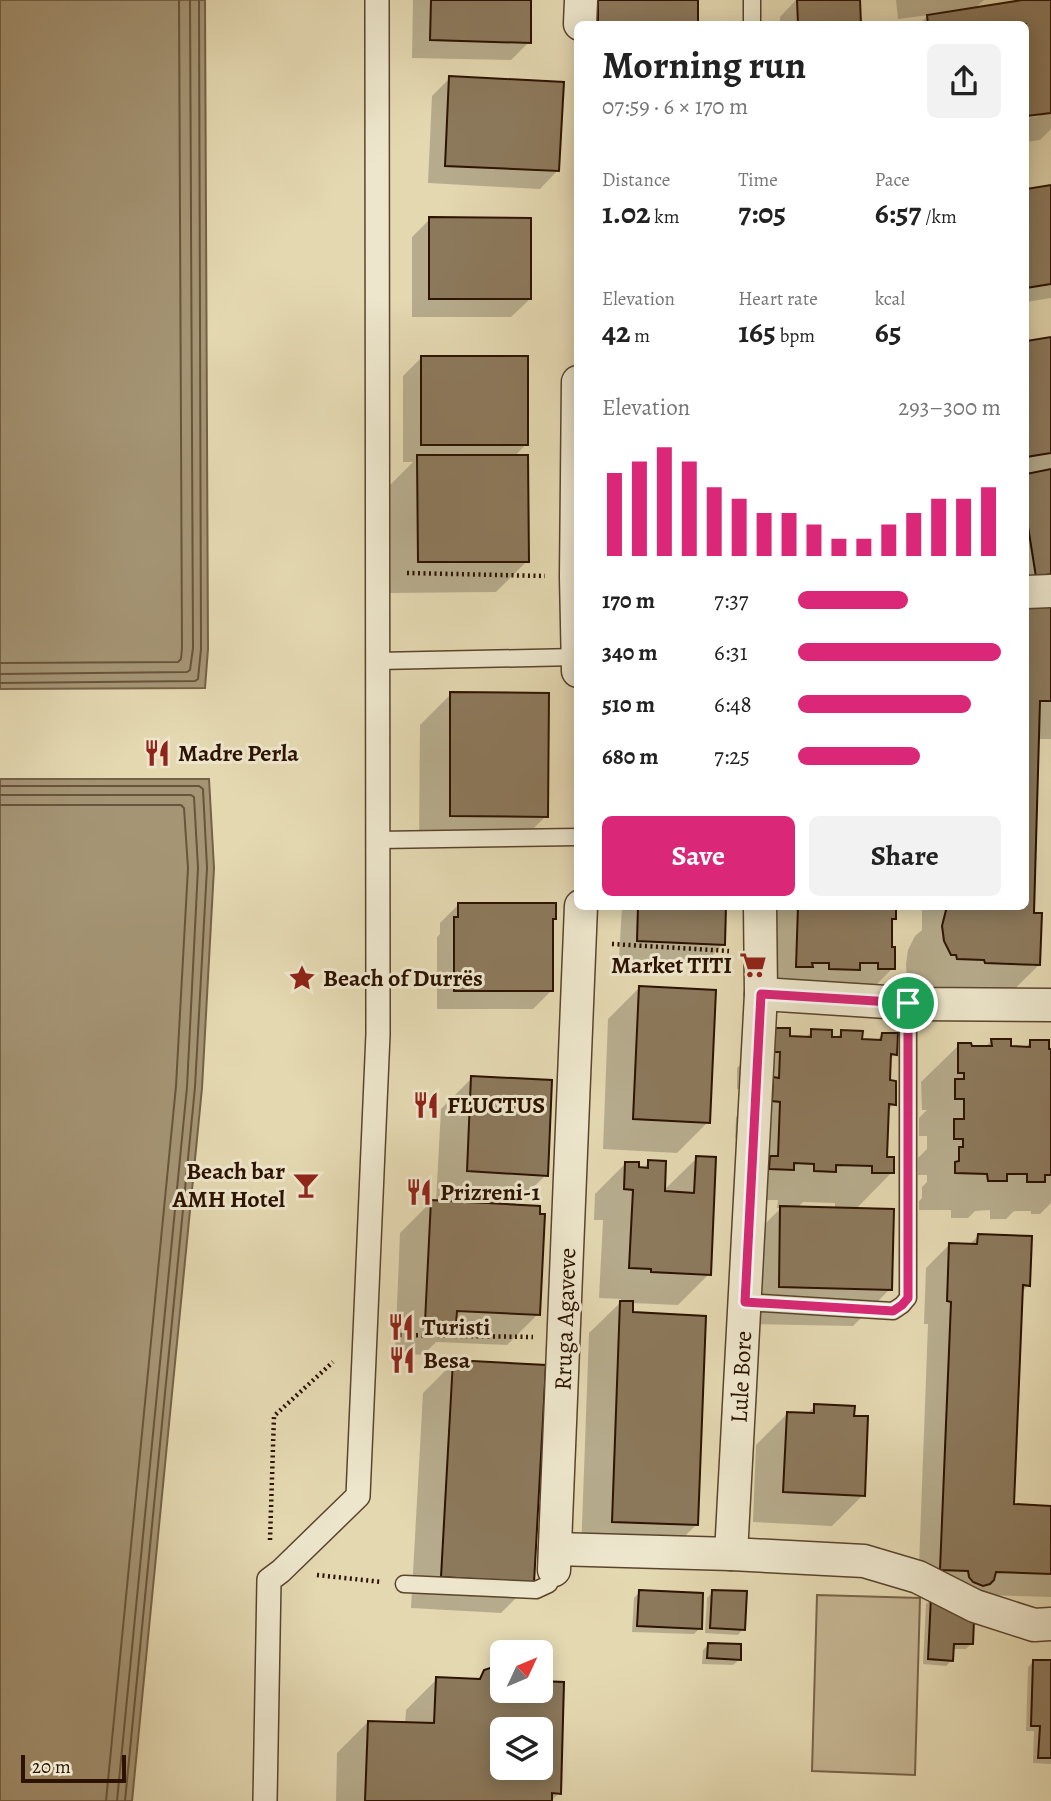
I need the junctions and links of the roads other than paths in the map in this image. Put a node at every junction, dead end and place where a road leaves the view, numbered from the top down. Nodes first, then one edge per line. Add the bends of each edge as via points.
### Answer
1 (377, 0) edge
2 (581, 0) edge
3 (752, 0) edge
4 (580, 21) edge
5 (752, 21) edge
6 (1051, 591) edge
7 (1029, 592) edge
8 (574, 657) edge
9 (378, 661) junction
10 (574, 837) edge
11 (378, 840) junction
12 (582, 910) edge
13 (760, 910) edge
14 (761, 994) junction
15 (908, 1003) junction
16 (1051, 1005) edge
17 (745, 1302) junction
18 (731, 1554) junction
19 (555, 1560) junction
20 (404, 1584) road end
21 (1051, 1624) edge
22 (265, 1801) edge

1 - 9 street
2 - 4 street
3 - 5 lane
6 - 7 street
8 - 9 lane
9 - 11 street
10 - 11 lane
11 - 22 street via 379,1034 358,1496 269,1580
12 - 19 street, Rruga Agaveve
13 - 14 street, Lule Bore
14 - 15 street
14 - 17 street, Lule Bore
15 - 16 street
15 - 17 lane via 908,1298 893,1311
17 - 18 street, Lule Bore
18 - 19 street
18 - 21 street via 864,1561 918,1577 975,1606 1034,1625
19 - 20 lane via 549,1584 536,1590

